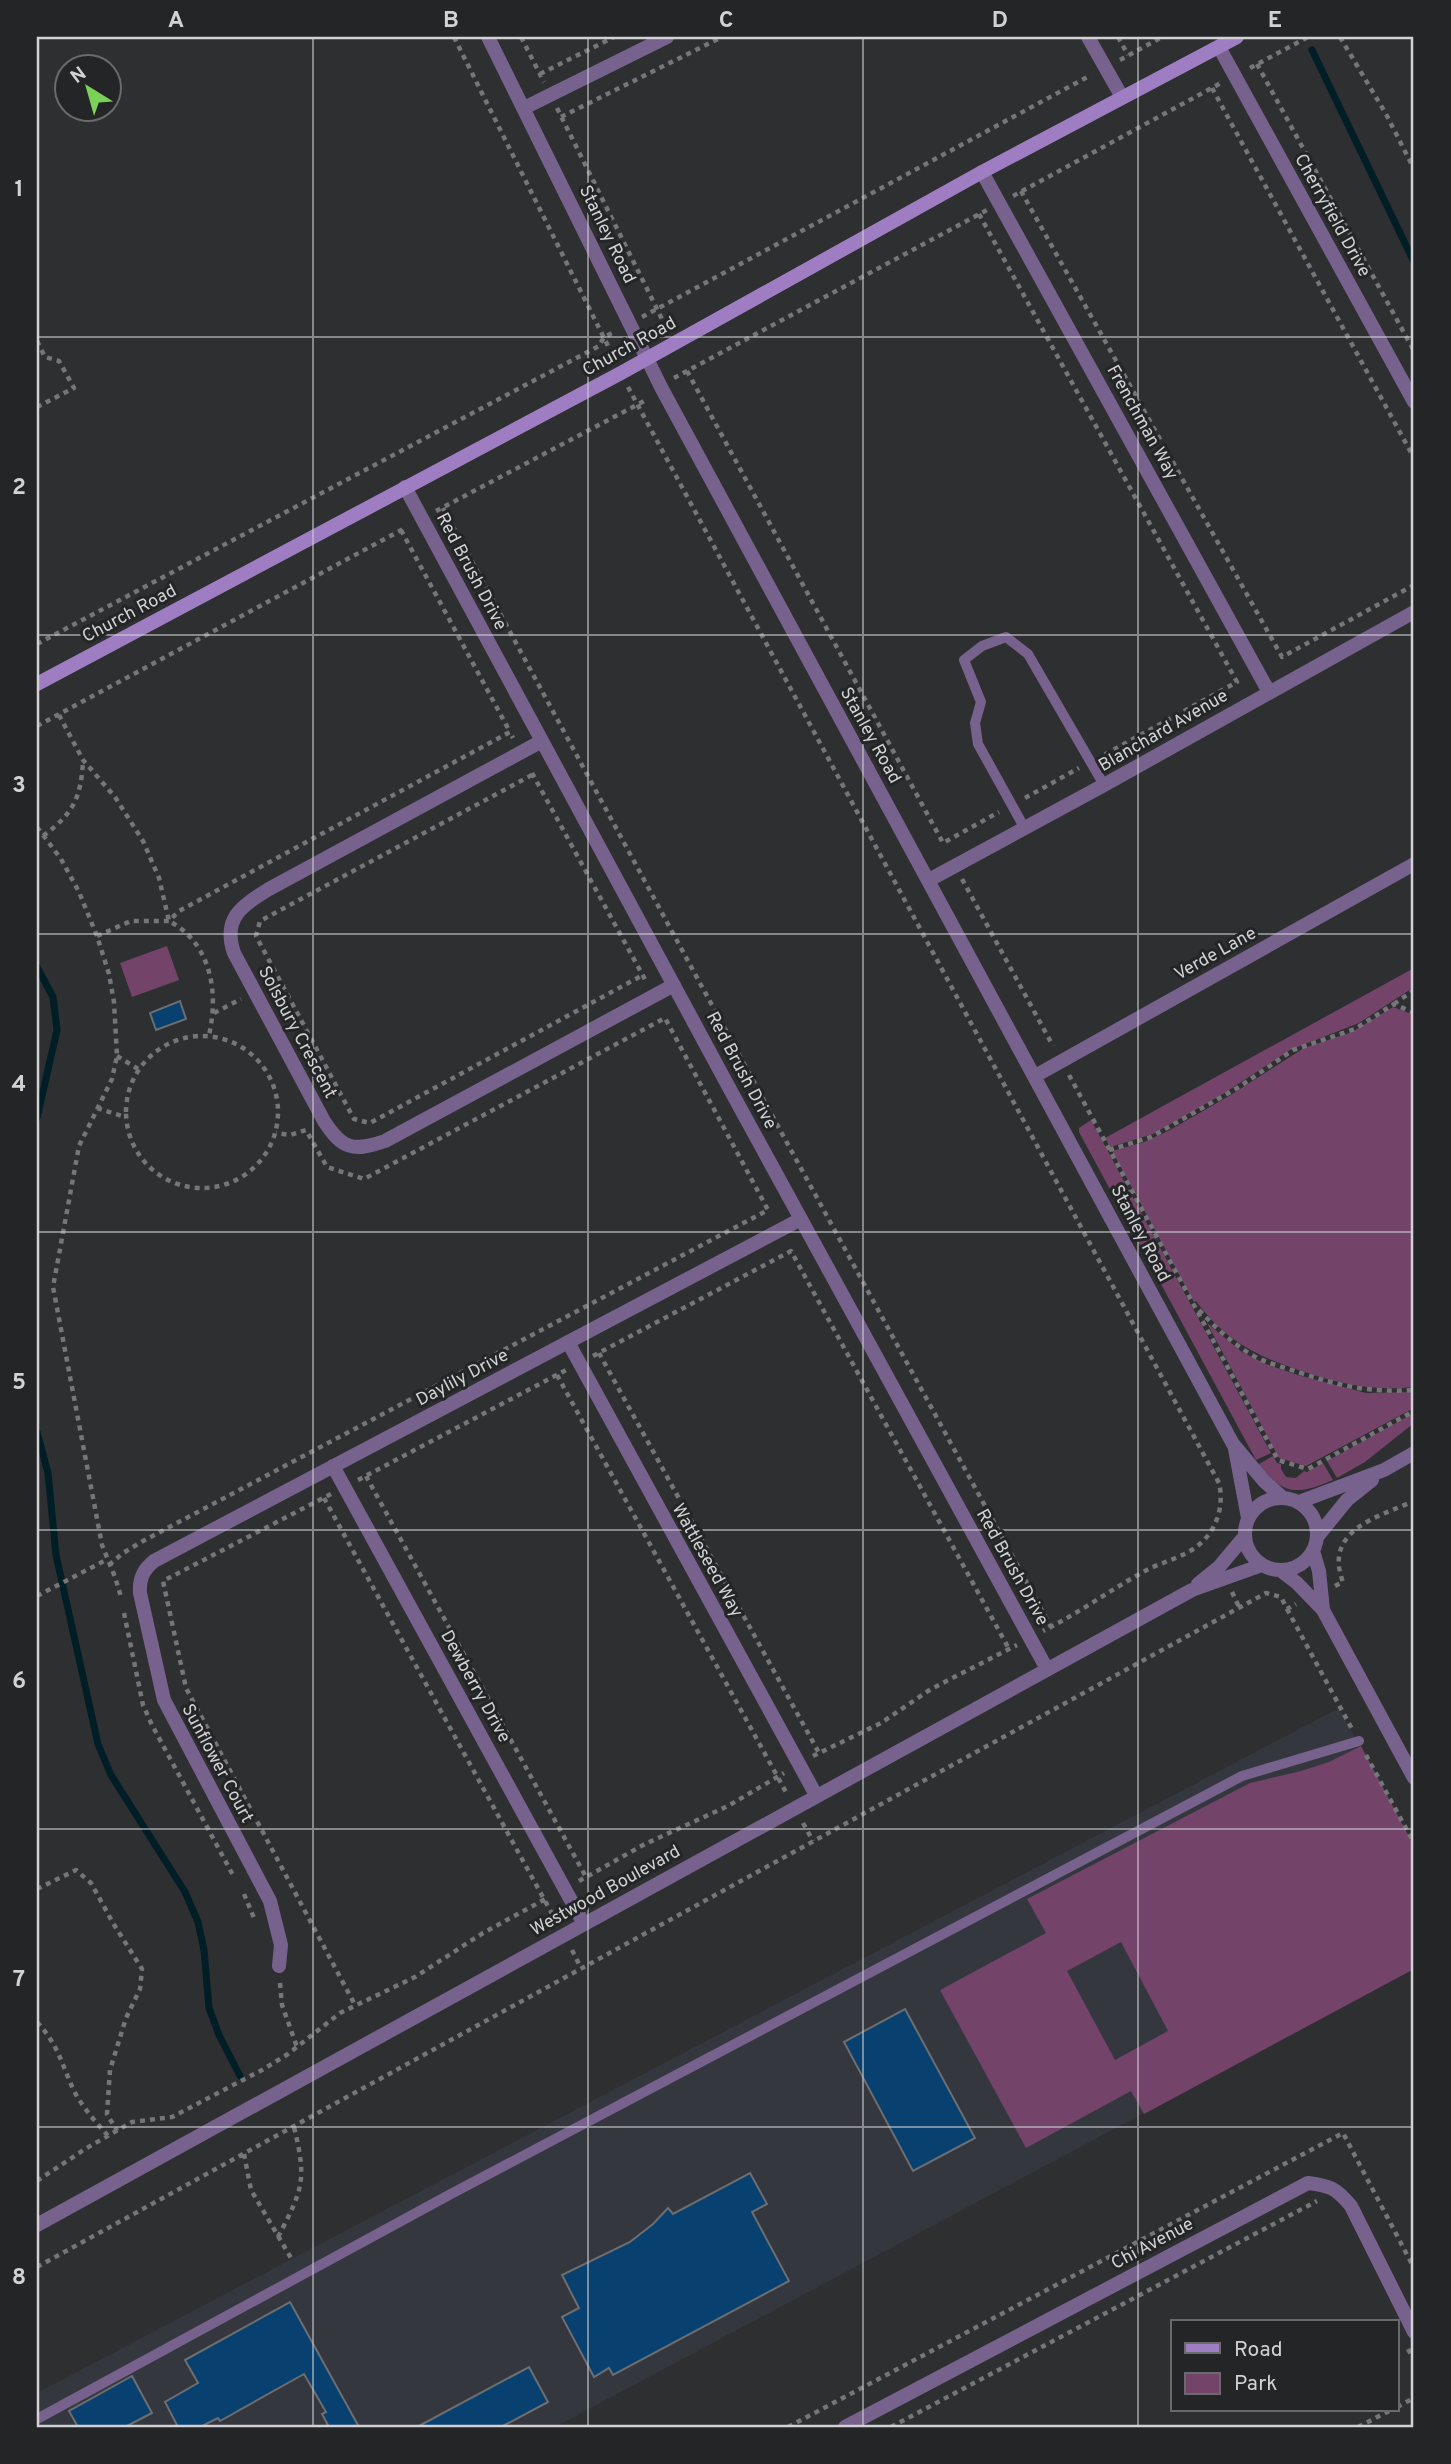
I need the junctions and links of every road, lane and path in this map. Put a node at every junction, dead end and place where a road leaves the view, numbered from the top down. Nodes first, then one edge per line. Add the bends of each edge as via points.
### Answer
1 (454, 37) edge
2 (488, 37) edge
3 (521, 37) edge
4 (614, 37) edge
5 (667, 37) edge
6 (722, 37) edge
7 (1088, 37) edge
8 (1118, 37) edge
9 (1162, 37) edge
10 (1237, 37) edge
11 (1340, 37) edge
12 (1219, 47) junction
13 (1128, 55) junction
14 (1257, 64) dead end
15 (1106, 67) junction
16 (540, 74) junction
17 (1212, 88) dead end
18 (550, 95) junction
19 (1122, 97) junction
20 (524, 108) junction
21 (561, 117) junction
22 (1414, 169) edge
23 (982, 172) junction
24 (1021, 191) dead end
25 (979, 214) dead end
26 (656, 310) junction
27 (630, 323) junction
28 (604, 337) junction
29 (37, 341) edge
30 (675, 342) junction
31 (1414, 351) edge
32 (646, 358) junction
33 (621, 373) junction
34 (1414, 402) edge
35 (37, 407) edge
36 (1414, 457) edge
37 (405, 487) junction
38 (443, 508) dead end
39 (401, 530) dead end
40 (1414, 585) edge
41 (1414, 612) edge
42 (37, 644) edge
43 (37, 684) edge
44 (1269, 692) junction
45 (59, 715) dead end
46 (510, 732) junction
47 (542, 741) junction
48 (520, 752) junction
49 (83, 760) junction
50 (1090, 762) junction
51 (532, 775) junction
52 (1104, 785) junction
53 (1010, 806) junction
54 (37, 827) edge
55 (1024, 827) junction
56 (43, 836) junction
57 (1414, 864) edge
58 (954, 865) junction
59 (929, 880) junction
60 (169, 921) junction
61 (97, 936) junction
62 (643, 975) junction
63 (674, 985) junction
64 (1414, 990) edge
65 (654, 996) junction
66 (1394, 1004) junction
67 (1414, 1013) edge
68 (665, 1018) junction
69 (209, 1035) junction
70 (117, 1056) junction
71 (1061, 1061) junction
72 (138, 1069) junction
73 (1035, 1076) junction
74 (97, 1108) junction
75 (125, 1117) junction
76 (276, 1133) junction
77 (1110, 1150) junction
78 (801, 1219) junction
79 (1193, 1304) junction
80 (568, 1342) junction
81 (599, 1353) junction
82 (579, 1363) junction
83 (557, 1375) junction
84 (1414, 1390) edge
85 (1414, 1411) edge
86 (1233, 1444) junction
87 (1414, 1453) edge
88 (334, 1466) junction
89 (1384, 1470) junction
90 (366, 1476) junction
91 (345, 1487) junction
92 (324, 1498) junction
93 (1283, 1498) junction
94 (1414, 1501) edge
95 (1298, 1502) junction
96 (1248, 1518) junction
97 (1245, 1535) junction
98 (1315, 1544) junction
99 (106, 1560) junction
100 (109, 1565) junction
101 (1262, 1565) junction
102 (1280, 1570) junction
103 (144, 1571) joint
104 (1192, 1590) junction
105 (1316, 1595) junction
106 (37, 1596) edge
107 (1051, 1627) junction
108 (1030, 1638) junction
109 (1009, 1649) junction
110 (1047, 1669) junction
111 (1359, 1741) dead end
112 (819, 1753) junction
113 (799, 1764) junction
114 (1412, 1768) edge
115 (778, 1776) junction
116 (816, 1795) junction
117 (794, 1807) junction
118 (813, 1842) junction
119 (586, 1878) junction
120 (565, 1888) junction
121 (37, 1889) edge
122 (544, 1899) junction
123 (256, 1924) dead end
124 (584, 1924) junction
125 (564, 1935) junction
126 (279, 1966) joint
127 (581, 1968) junction
128 (355, 2005) junction
129 (37, 2022) edge
130 (297, 2047) junction
131 (294, 2127) junction
132 (117, 2131) junction
133 (108, 2136) junction
134 (244, 2154) junction
135 (37, 2181) edge
136 (1317, 2201) dead end
137 (37, 2225) edge
138 (278, 2237) junction
139 (291, 2258) dead end
140 (37, 2267) edge
141 (1414, 2332) edge
142 (1414, 2398) edge
143 (1398, 2406) edge
144 (1387, 2412) edge
145 (37, 2419) edge
146 (845, 2427) edge
147 (891, 2427) edge
148 (1358, 2427) edge

1 - 28 path
2 - 20 street, Stanley Road
3 - 16 path
4 - 16 path
5 - 18 street
6 - 21 path
7 - 15 street
8 - 13 path
9 - 13 path
10 - 12 main road, Church Road
11 - 22 path
12 - 19 main road, Church Road
12 - 34 street, Cherryfield Drive
13 - 15 path
14 - 31 path
15 - 19 street
15 - 26 path
16 - 18 path
17 - 36 path
18 - 20 street
18 - 21 path
19 - 23 main road, Church Road
20 - 27 street, Stanley Road
21 - 26 path
23 - 30 main road, Church Road
23 - 44 street, Frenchman Way
24 - 40 path via 1282,657
25 - 50 path via 1237,682
26 - 27 path
26 - 30 path
27 - 28 path
27 - 32 street, Stanley Road
28 - 33 path
28 - 42 path via 599,346
29 - 35 path via 45,358 59,362 74,388
30 - 32 main road, Church Road
30 - 53 path via 943,843
32 - 33 main road, Church Road
32 - 59 street, Stanley Road
33 - 37 main road, Church Road
33 - 107 path via 1219,1483 1221,1503 1211,1532 1192,1551 1119,1585
37 - 43 main road, Church Road
37 - 47 street, Red Brush Drive
38 - 107 path
39 - 46 path
41 - 44 street, Blanchard Avenue
44 - 52 street, Blanchard Avenue
45 - 49 path
46 - 48 path
46 - 60 path via 178,911
47 - 48 street, Solsbury Crescent
47 - 63 street, Red Brush Drive
48 - 51 path
48 - 65 street, Solsbury Crescent via 269,889 243,907 231,924 234,953 324,1121 344,1145 356,1148 385,1141
49 - 56 path via 82,784 73,808
49 - 60 path via 115,797 143,841 159,878
50 - 52 lane
50 - 53 path
50 - 53 lane via 1027,654 1006,637 982,646 964,660 981,702 975,723 978,744
51 - 62 path
51 - 62 path via 260,921 256,936 354,1119 370,1123
52 - 55 street, Blanchard Avenue
53 - 55 lane
54 - 56 path
55 - 58 street, Blanchard Avenue
56 - 61 path via 69,872
57 - 71 street, Verde Lane
58 - 59 street, Blanchard Avenue
58 - 71 path
59 - 73 street, Stanley Road
60 - 61 path via 131,922
60 - 69 path via 189,934 210,973 214,1013
61 - 70 path via 114,1002
62 - 65 path
63 - 65 street, Solsbury Crescent
63 - 78 street, Red Brush Drive
64 - 66 path
65 - 68 path
66 - 67 path
66 - 77 path via 1355,1029 1293,1050 1151,1138
68 - 76 path via 364,1179 327,1167 306,1130
68 - 100 path via 768,1210 143,1541
69 - 72 path via 169,1042
69 - 76 path via 231,1040 266,1068 276,1088
70 - 72 path
70 - 74 path via 112,1079
71 - 73 street, Verde Lane
71 - 77 path
72 - 75 path via 127,1092
73 - 86 street, Stanley Road
74 - 75 path
74 - 99 path via 79,1146 53,1287
75 - 76 path via 130,1140 142,1160 160,1176 182,1186 229,1184 250,1172 266,1155
77 - 79 path
78 - 80 street, Daylily Drive
78 - 108 street, Red Brush Drive
79 - 84 path via 1235,1343 1281,1367 1355,1389
79 - 85 path via 1278,1460 1308,1469
80 - 82 street, Wattleseed Way
80 - 88 street, Daylily Drive
81 - 82 path
81 - 109 path via 792,1251
81 - 112 path
82 - 83 path
82 - 113 street, Wattleseed Way
83 - 90 path
83 - 115 path
86 - 93 street, Stanley Road
86 - 96 street, Stanley Road
87 - 89 street
88 - 91 street, Dewberry Drive
88 - 103 street, Daylily Drive via 154,1561
89 - 95 street
89 - 98 street via 1346,1500
90 - 91 path
90 - 119 path
91 - 92 path
91 - 120 street, Dewberry Drive
92 - 122 path
92 - 128 path via 163,1581 186,1688
93 - 95 street
93 - 96 street via 1263,1503
94 - 105 path via 1350,1532 1341,1550 1343,1582
95 - 98 street via 1313,1517
96 - 97 street
97 - 101 street via 1253,1558
97 - 104 street, Westwood Boulevard
98 - 102 street via 1299,1566
98 - 105 street
99 - 100 path
99 - 106 path
100 - 123 path via 119,1589 143,1705
101 - 102 street
101 - 104 street, Westwood Boulevard
102 - 105 street
103 - 126 street, Sunflower Court via 140,1593 164,1700 270,1901 281,1945
104 - 110 street, Westwood Boulevard
105 - 114 street
105 - 118 path via 1287,1609 1281,1597 1266,1593
107 - 108 path
108 - 109 path
108 - 110 street, Red Brush Drive
109 - 112 path
110 - 116 street, Westwood Boulevard
111 - 145 lane via 1242,1776 449,2195
112 - 113 path
113 - 115 path
113 - 116 street, Wattleseed Way
115 - 117 path
115 - 119 path
116 - 117 street, Westwood Boulevard
117 - 118 path
117 - 124 street, Westwood Boulevard
118 - 127 path
119 - 120 path
120 - 122 path
120 - 124 street, Dewberry Drive
121 - 132 path via 76,1870 91,1883 142,1969 140,1989 110,2070 107,2114
122 - 125 path
122 - 128 path via 415,1977
124 - 125 street, Westwood Boulevard
125 - 127 path
125 - 137 street, Westwood Boulevard
126 - 130 path via 282,2005
127 - 131 path
128 - 130 path
129 - 133 path via 61,2055 81,2103
130 - 132 path via 179,2115 132,2122
131 - 134 path
131 - 138 path via 303,2179
132 - 133 path
133 - 135 path
134 - 138 path via 251,2190
134 - 140 path
136 - 147 path
138 - 139 path
141 - 146 street, Chi Avenue via 1351,2206 1328,2185 1308,2183
142 - 143 path
144 - 148 path

